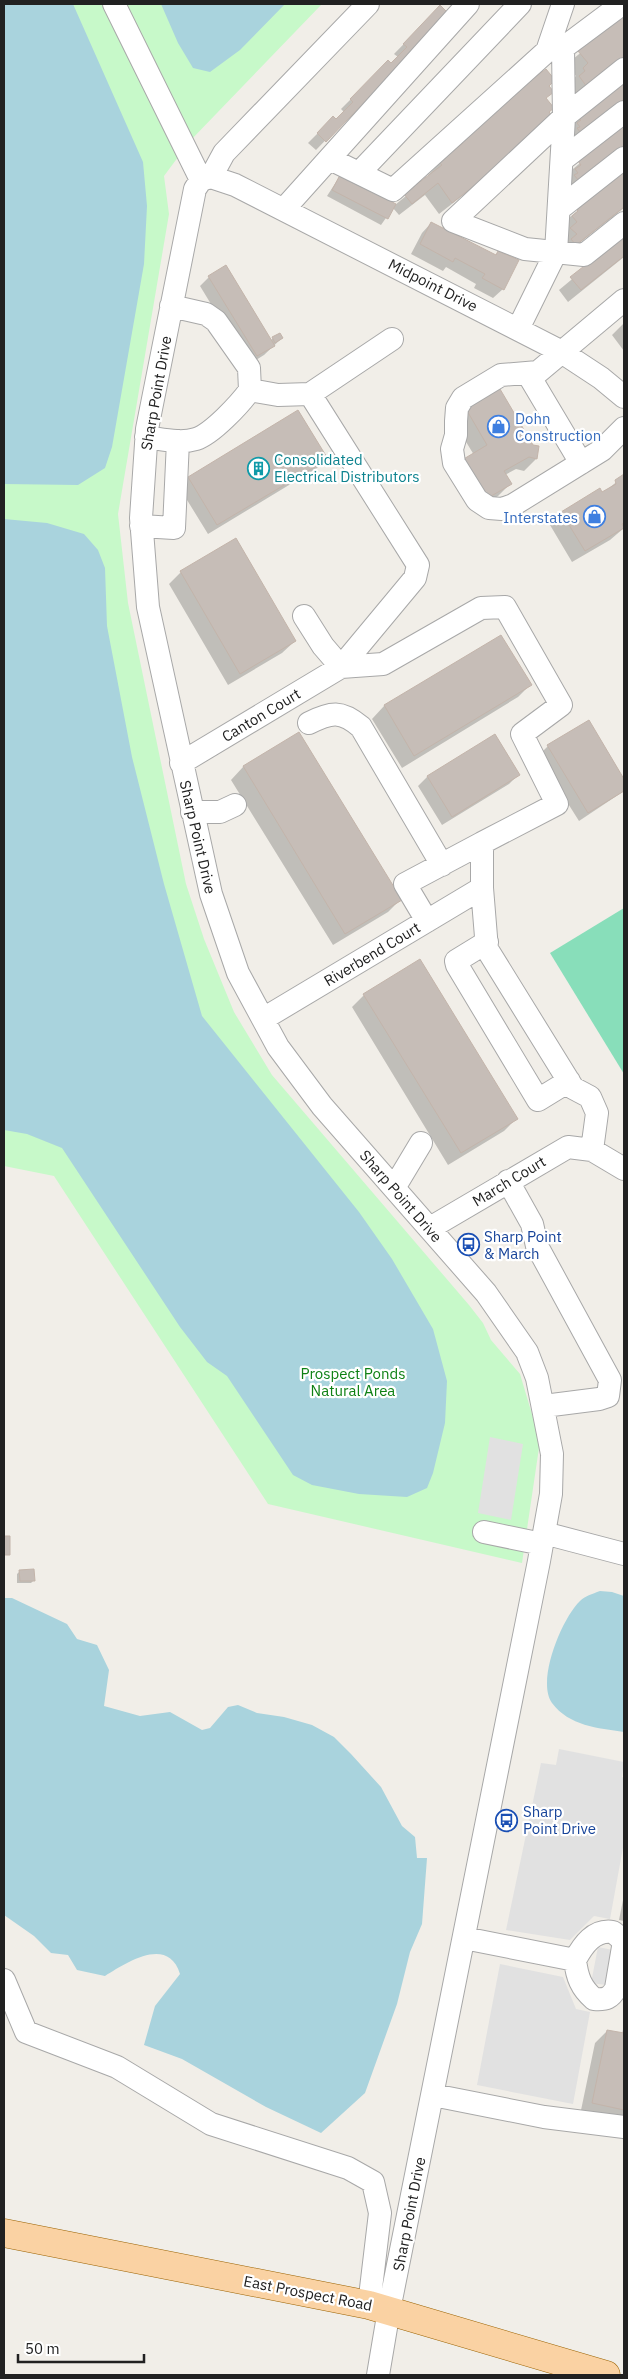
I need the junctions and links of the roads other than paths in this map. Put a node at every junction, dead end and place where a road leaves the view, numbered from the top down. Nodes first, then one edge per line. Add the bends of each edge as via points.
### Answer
1 (114, 4) edge
2 (368, 4) edge
3 (468, 4) edge
4 (520, 4) edge
5 (563, 4) edge
6 (622, 4) edge
7 (555, 49) junction
8 (624, 69) edge
9 (624, 112) edge
10 (564, 117) junction
11 (624, 158) edge
12 (330, 159) junction
13 (562, 160) junction
14 (358, 173) junction
15 (206, 179) junction
16 (284, 209) junction
17 (559, 209) junction
18 (624, 223) edge
19 (556, 252) junction
20 (624, 300) edge
21 (171, 306) junction
22 (518, 329) junction
23 (392, 339) dead end
24 (560, 351) junction
25 (528, 374) junction
26 (250, 390) junction
27 (310, 394) junction
28 (624, 397) edge
29 (624, 428) edge
30 (146, 436) junction
31 (178, 442) junction
32 (581, 463) junction
33 (141, 526) junction
34 (304, 616) dead end
35 (341, 667) junction
36 (293, 696) junction
37 (181, 763) junction
38 (234, 805) dead end
39 (192, 812) junction
40 (482, 843) junction
41 (442, 865) junction
42 (482, 888) junction
43 (427, 921) junction
44 (486, 942) junction
45 (263, 1019) junction
46 (568, 1081) junction
47 (420, 1143) dead end
48 (592, 1150) junction
49 (624, 1169) edge
50 (508, 1182) junction
51 (394, 1188) junction
52 (430, 1228) junction
53 (544, 1406) junction
54 (484, 1532) dead end
55 (543, 1538) junction
56 (624, 1554) edge
57 (464, 1938) junction
58 (575, 1960) dead end
59 (4, 1980) edge
60 (433, 2095) junction
61 (624, 2127) edge
62 (4, 2233) edge
63 (379, 2307) junction
64 (378, 2375) edge
65 (606, 2375) edge

1 - 15 street
2 - 15 street, Sharp Point Drive via 224,153
3 - 12 street
4 - 14 street
5 - 7 street
6 - 7 street
7 - 10 street
7 - 14 street via 393,190
8 - 10 street
9 - 13 street
10 - 13 street
10 - 19 street via 453,221 526,249
11 - 17 street
12 - 14 street
12 - 16 street
13 - 17 street
15 - 16 street, Midpoint Drive via 235,185
15 - 21 street, Sharp Point Drive via 195,190
16 - 22 street, Midpoint Drive
17 - 19 street
18 - 19 street via 584,255
19 - 22 street
20 - 24 street
21 - 26 street via 206,314 216,321 249,368
21 - 30 street, Sharp Point Drive
22 - 24 street, Midpoint Drive
23 - 27 street
24 - 25 street via 538,372
24 - 28 street, Midpoint Drive
25 - 32 street
25 - 32 street via 500,375 463,398 456,421 452,450 454,462 477,500 489,508 502,509
26 - 27 street via 278,395
26 - 31 street via 235,410 197,439
27 - 35 street via 418,565 415,578 406,592
29 - 32 street via 602,450
30 - 31 street
30 - 33 street, Sharp Point Drive
31 - 33 street via 174,528
33 - 37 street, Sharp Point Drive via 148,607
34 - 35 street
35 - 36 street, Canton Court
35 - 40 street via 384,664 481,608 505,608 561,705 522,734 557,804
36 - 37 street, Canton Court
36 - 41 street via 312,729 325,715 338,714 350,718 360,727
37 - 39 street, Sharp Point Drive
38 - 39 street via 220,812
39 - 45 street, Sharp Point Drive via 211,894 238,973
40 - 41 street
40 - 42 street
41 - 43 street via 405,884
42 - 43 street, Riverbend Court
42 - 44 street
43 - 45 street, Riverbend Court
44 - 46 street via 487,949
44 - 46 street via 456,961 457,965 538,1100
45 - 51 street, Sharp Point Drive via 278,1047 322,1106
46 - 48 street via 573,1088 590,1097 597,1113
47 - 51 street
48 - 49 street
48 - 50 street, March Court via 568,1147
50 - 52 street, March Court
50 - 53 street via 532,1224 537,1246 610,1380 608,1396
51 - 52 street, Sharp Point Drive
52 - 53 street, Sharp Point Drive via 486,1293 527,1352
53 - 55 street, Sharp Point Drive via 552,1454 551,1494
54 - 55 street
55 - 56 street
55 - 57 street, Sharp Point Drive
57 - 58 street
57 - 60 street, Sharp Point Drive
59 - 63 street via 26,2032 117,2067 211,2124 348,2168 373,2182 380,2213
60 - 61 street via 544,2117
60 - 63 street, Sharp Point Drive
62 - 63 main road, East Prospect Road
63 - 64 street, Sharp Point Drive
63 - 65 main road, East Prospect Road

